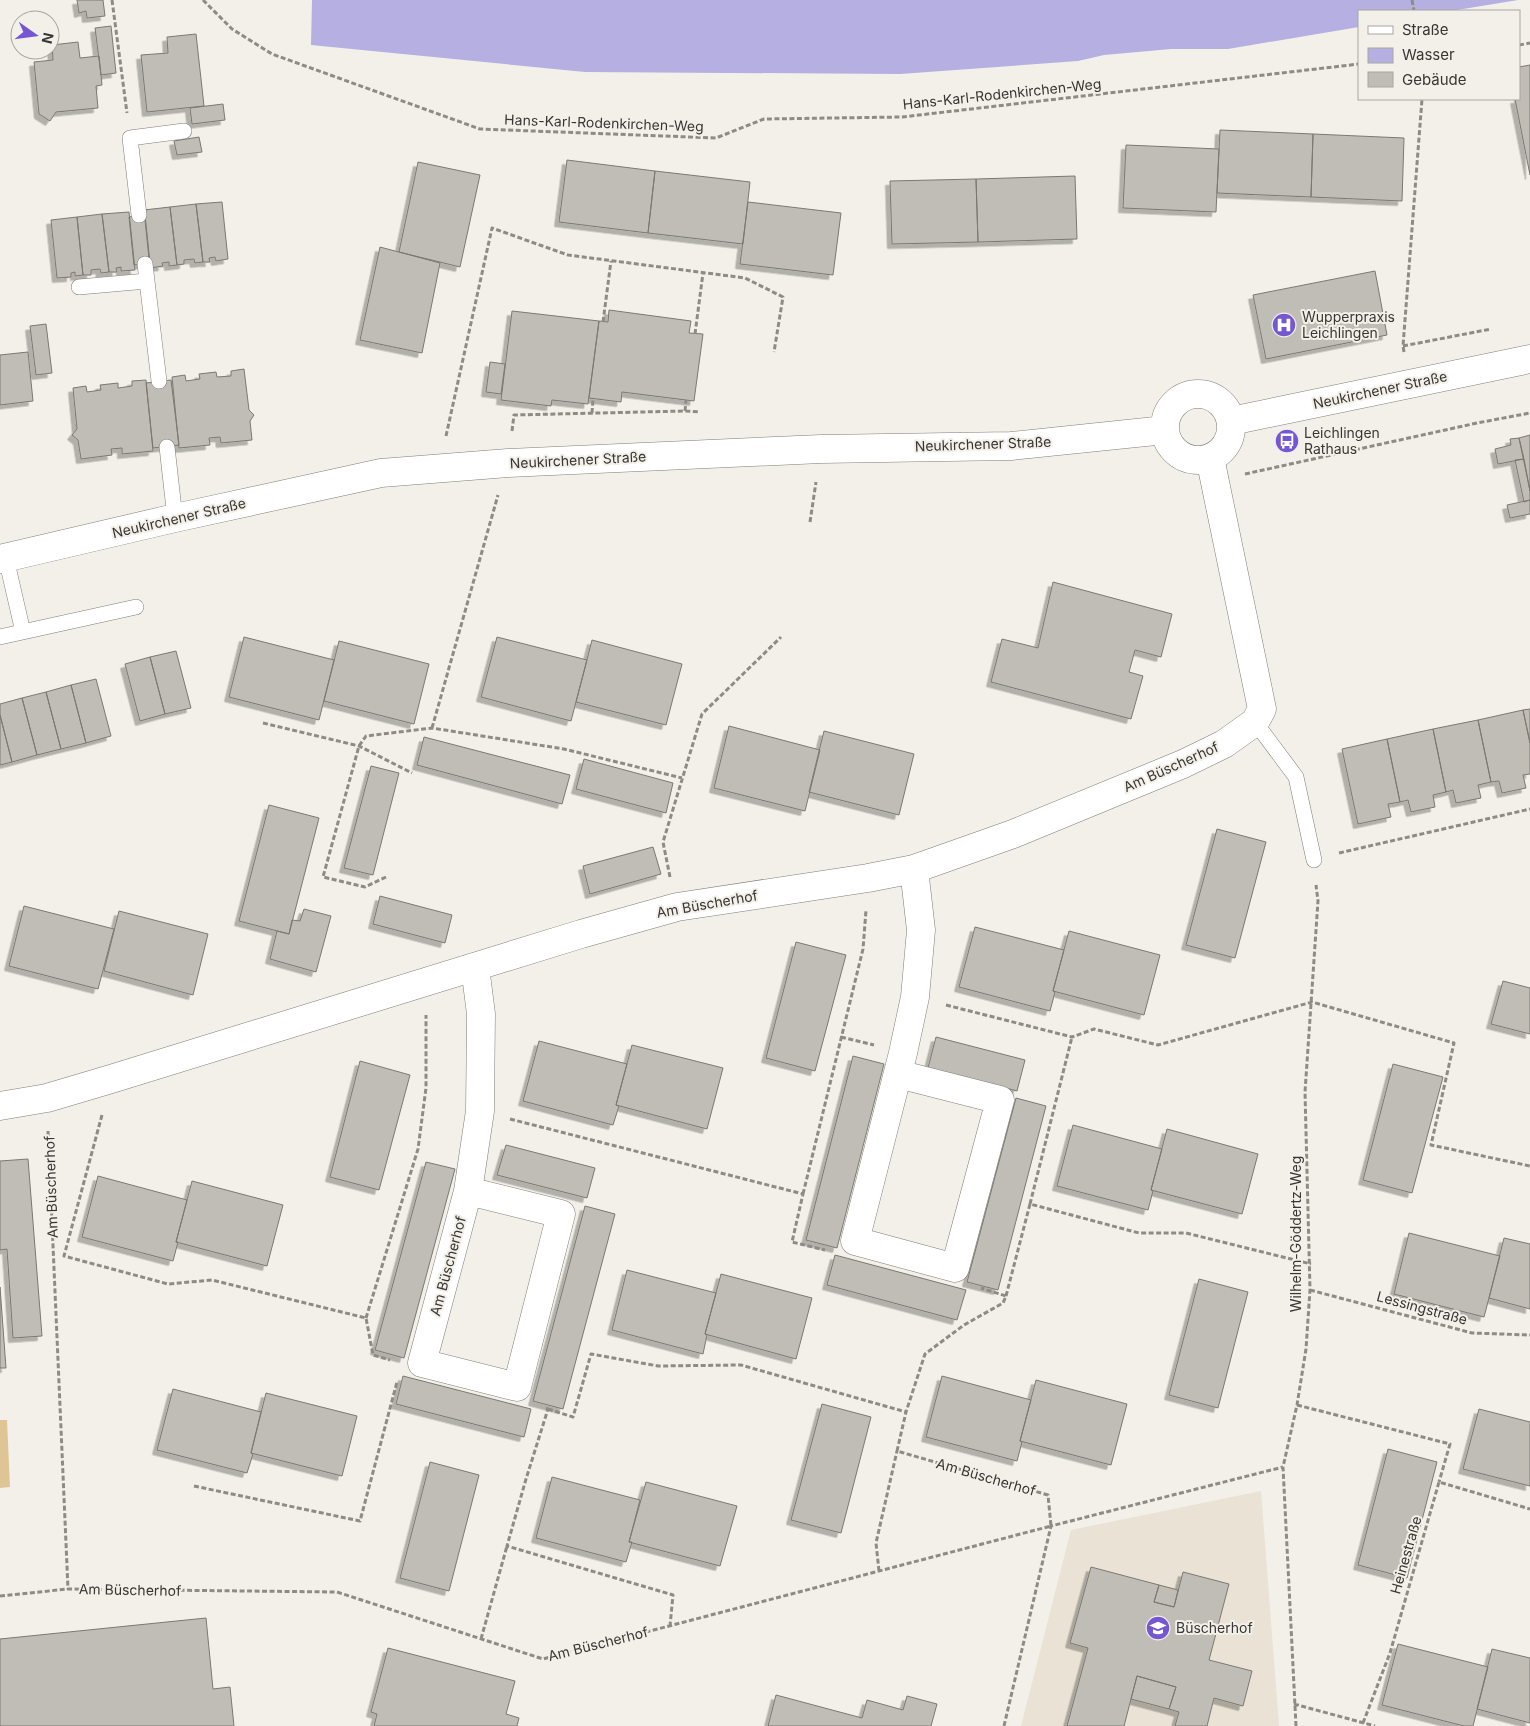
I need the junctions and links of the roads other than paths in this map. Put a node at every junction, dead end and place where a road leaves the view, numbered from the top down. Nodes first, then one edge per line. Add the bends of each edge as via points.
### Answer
1 (184, 132) dead end
2 (139, 215) dead end
3 (145, 264) dead end
4 (147, 281) junction
5 (79, 287) dead end
6 (1530, 359) edge
7 (159, 381) dead end
8 (1231, 421) junction
9 (1165, 430) junction
10 (167, 446) dead end
11 (1213, 469) junction
12 (175, 518) junction
13 (3, 559) edge
14 (136, 607) dead end
15 (23, 632) junction
16 (0, 638) edge
17 (1255, 722) junction
18 (1314, 860) road end
19 (914, 869) junction
20 (475, 967) junction
21 (898, 1074) junction
22 (0, 1106) edge
23 (468, 1191) junction

1 - 2 lane via 130,138
3 - 4 lane
4 - 5 lane
4 - 7 lane
6 - 8 street, Neukirchener Straße
8 - 9 street via 1226,408 1215,399 1202,394 1190,395 1172,408
8 - 11 street via 1231,433
9 - 11 street via 1176,452
9 - 12 street, Neukirchener Straße via 1011,446 821,449 508,463 381,473
10 - 12 lane
11 - 17 street via 1262,709
12 - 13 street, Neukirchener Straße
13 - 15 lane
14 - 15 lane
15 - 16 lane
17 - 18 lane via 1296,777
17 - 19 street, Am Büscherhof via 1224,744 1183,764 1013,834
19 - 20 street, Am Büscherhof via 677,907
19 - 21 street via 921,930 915,997
20 - 22 street, Am Büscherhof via 47,1098
20 - 23 street, Am Büscherhof via 481,1014 480,1111
21 - 21 street via 1000,1100 955,1268 855,1241
23 - 23 street, Am Büscherhof via 561,1214 518,1387 412,1363

